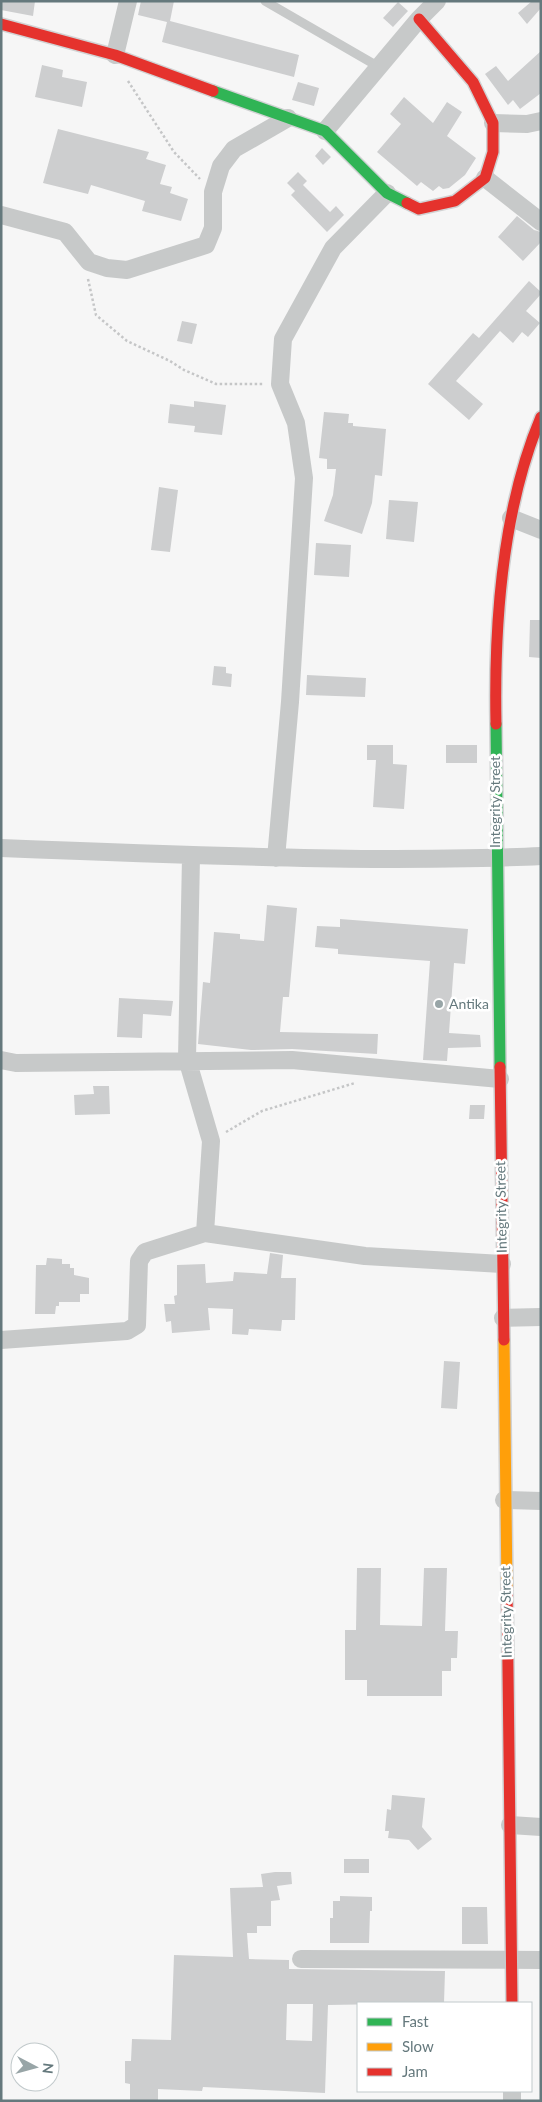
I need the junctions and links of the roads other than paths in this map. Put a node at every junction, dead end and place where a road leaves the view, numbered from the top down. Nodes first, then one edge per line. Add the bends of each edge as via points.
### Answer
1 (128, 1) edge
2 (265, 1) edge
3 (437, 1) edge
4 (419, 19) junction
5 (1, 24) edge
6 (115, 55) junction
7 (379, 67) junction
8 (288, 118) junction
9 (541, 121) edge
10 (494, 123) junction
11 (325, 131) junction
12 (485, 178) junction
13 (388, 193) junction
14 (1, 215) edge
15 (541, 222) edge
16 (541, 417) edge
17 (511, 518) junction
18 (541, 530) edge
19 (1, 848) edge
20 (191, 856) junction
21 (541, 856) edge
22 (276, 858) junction
23 (495, 859) junction
24 (1, 1060) edge
25 (187, 1060) junction
26 (500, 1079) junction
27 (205, 1233) junction
28 (502, 1264) junction
29 (541, 1317) edge
30 (503, 1318) junction
31 (1, 1340) edge
32 (504, 1500) junction
33 (541, 1501) edge
34 (510, 1825) junction
35 (541, 1827) edge
36 (301, 1959) dead end
37 (512, 1960) junction
38 (541, 1960) edge
39 (512, 2002) edge

1 - 6 street
2 - 7 lane
3 - 4 street
4 - 7 street
4 - 10 street via 473,82
5 - 6 street
6 - 8 street
7 - 11 street
8 - 11 street
8 - 14 street via 234,149 221,166 213,192 213,228 206,245 127,270 107,268 89,262 65,232
9 - 10 street
10 - 12 street via 493,152
11 - 13 street
12 - 13 street via 455,201 420,209
12 - 15 street
13 - 22 street via 333,248 284,339 280,384 296,423 304,478
16 - 17 street, Integrity Street via 530,437
17 - 18 street
17 - 23 street, Integrity Street via 495,670
19 - 20 street
20 - 22 street
20 - 25 street
21 - 23 street
22 - 23 street
23 - 26 street, Integrity Street
24 - 25 street via 16,1063
25 - 26 street via 292,1060
25 - 27 street via 210,1141
26 - 28 street, Integrity Street
27 - 28 street via 365,1256
27 - 31 street via 145,1252 139,1261 138,1324 127,1331
28 - 30 street, Integrity Street
29 - 30 street
30 - 32 street, Integrity Street
32 - 33 street
32 - 34 street, Integrity Street
34 - 35 street
34 - 37 street, Integrity Street
36 - 37 street
37 - 38 street
37 - 39 street, Integrity Street

